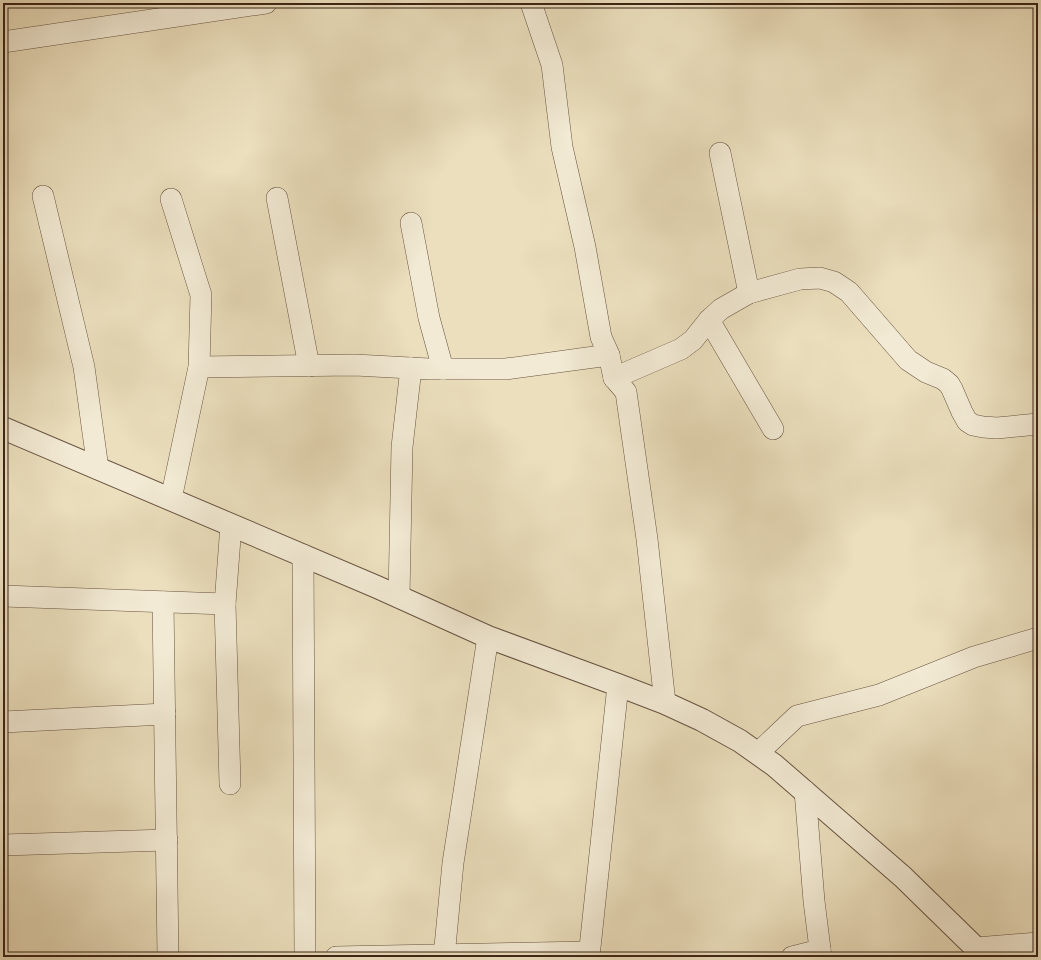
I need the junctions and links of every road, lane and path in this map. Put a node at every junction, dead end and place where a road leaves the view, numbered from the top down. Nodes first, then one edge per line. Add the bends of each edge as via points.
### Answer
1 (266, 3) edge
2 (531, 3) edge
3 (156, 12) edge
4 (3, 42) edge
5 (720, 153) dead end
6 (43, 196) dead end
7 (277, 198) dead end
8 (172, 199) dead end
9 (411, 223) dead end
10 (750, 293) junction
11 (709, 320) junction
12 (609, 355) junction
13 (309, 366) junction
14 (199, 367) junction
15 (412, 368) junction
16 (443, 369) junction
17 (614, 378) junction
18 (1038, 424) edge
19 (3, 428) edge
20 (773, 429) dead end
21 (98, 469) junction
22 (171, 499) junction
23 (231, 525) junction
24 (303, 555) junction
25 (3, 596) edge
26 (399, 597) junction
27 (163, 602) junction
28 (225, 604) junction
29 (488, 637) junction
30 (1038, 638) edge
31 (618, 685) junction
32 (665, 704) junction
33 (165, 714) junction
34 (3, 722) edge
35 (758, 753) junction
36 (230, 784) dead end
37 (805, 791) junction
38 (167, 840) junction
39 (3, 845) edge
40 (1038, 943) edge
41 (980, 952) edge
42 (589, 954) edge
43 (821, 954) edge
44 (444, 956) edge
45 (168, 957) edge
46 (180, 957) edge
47 (305, 957) edge
48 (336, 957) edge
49 (792, 957) edge

1 - 3 street
2 - 12 street via 552,65 562,147 585,247 601,337
3 - 4 street
5 - 10 street
6 - 21 street via 84,367
7 - 13 street
8 - 14 street via 201,295
9 - 16 street via 429,318
10 - 11 street via 721,309
10 - 18 street via 800,279 820,278 834,282 849,292 908,360 926,372 943,378 949,384 967,421 973,425 997,428
11 - 17 street via 693,340 681,349
11 - 20 street
12 - 16 street via 506,369
12 - 17 street
13 - 14 street
13 - 15 street
14 - 22 street
15 - 16 street
15 - 26 street via 402,448
17 - 32 street via 626,392 647,539
19 - 21 street
21 - 22 street
22 - 23 street
23 - 24 street
23 - 28 street
24 - 26 street
24 - 47 street
25 - 27 street
26 - 29 street
27 - 28 street
27 - 33 street
28 - 36 street
29 - 31 street
29 - 44 street via 453,863
30 - 35 street via 974,656 879,695 797,716
31 - 32 street
31 - 42 street
32 - 35 street via 702,720
33 - 34 street
33 - 38 street
35 - 37 street
37 - 41 street via 904,877
37 - 43 street
38 - 39 street
38 - 45 street
40 - 41 street
42 - 44 street
43 - 49 street
44 - 48 street
45 - 46 street

